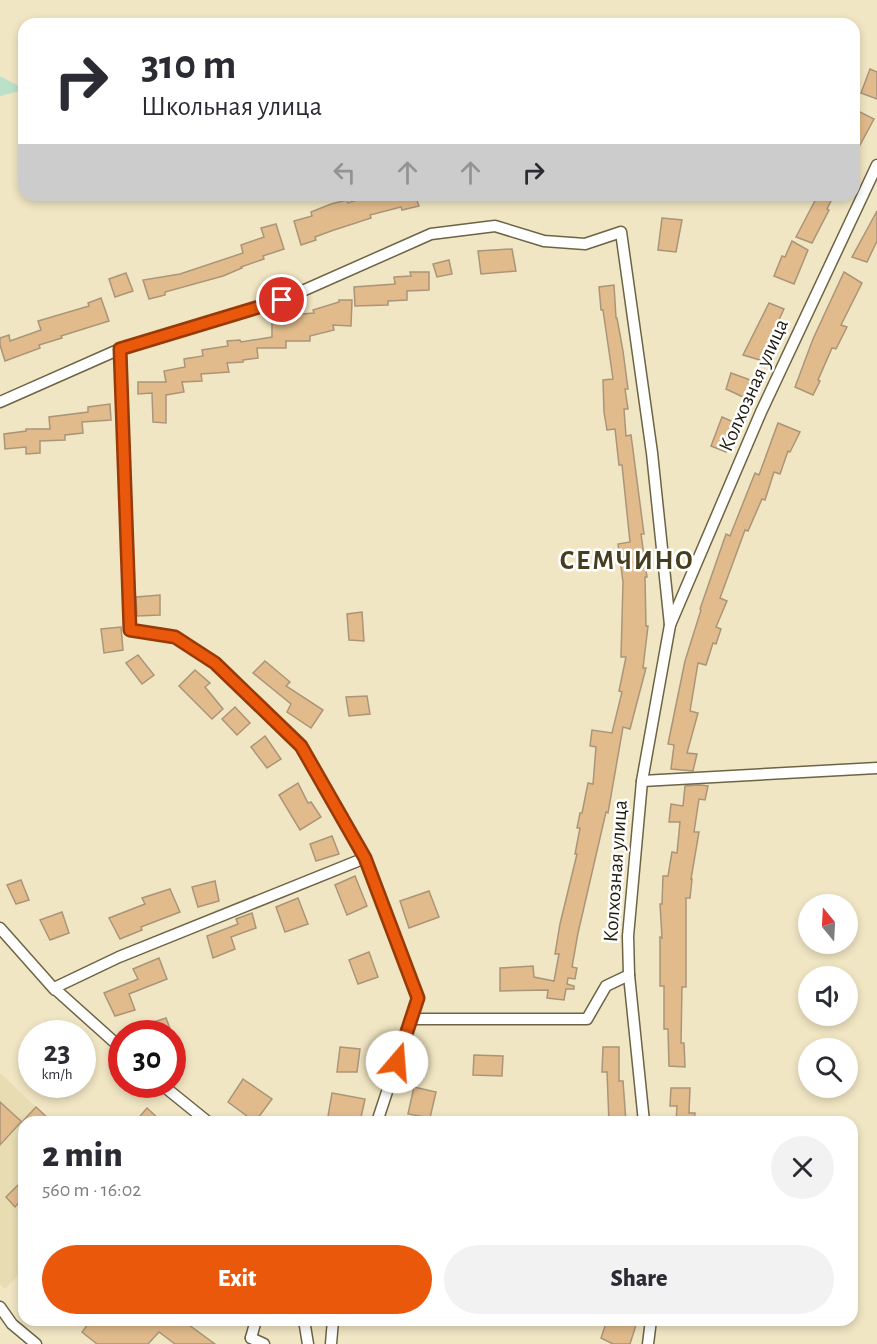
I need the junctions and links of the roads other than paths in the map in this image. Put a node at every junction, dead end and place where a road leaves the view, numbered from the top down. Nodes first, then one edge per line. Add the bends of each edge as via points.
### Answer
1 (877, 165) edge
2 (120, 349) junction
3 (0, 402) edge
4 (670, 625) junction
5 (877, 768) edge
6 (642, 781) junction
7 (365, 858) junction
8 (0, 928) edge
9 (629, 975) junction
10 (54, 988) junction
11 (411, 1019) junction
12 (108, 1036) edge
13 (178, 1098) edge
14 (201, 1116) edge
15 (379, 1116) edge
16 (643, 1116) edge
17 (0, 1307) edge
18 (253, 1326) edge
19 (305, 1326) edge
20 (332, 1326) edge
21 (650, 1326) edge
22 (246, 1341) edge
23 (36, 1344) edge
24 (264, 1344) edge
25 (308, 1344) edge
26 (331, 1344) edge
27 (648, 1344) edge

1 - 4 street, Колхозная улица via 761,412
2 - 3 street
2 - 4 street, Колхозная улица via 282,300 431,234 495,226 544,241 585,244 621,232 652,453
2 - 7 street via 130,630 175,637 215,663 301,746
4 - 6 street, Колхозная улица
5 - 6 street
6 - 9 street, Колхозная улица via 628,936
7 - 10 street via 118,957
7 - 11 street via 418,998
8 - 10 street
9 - 11 street via 606,986 587,1019
9 - 16 street, Колхозная улица
10 - 12 street
11 - 15 street
13 - 14 street
17 - 23 street via 12,1324
18 - 22 street
19 - 25 street
20 - 26 street
21 - 27 street
22 - 24 street

